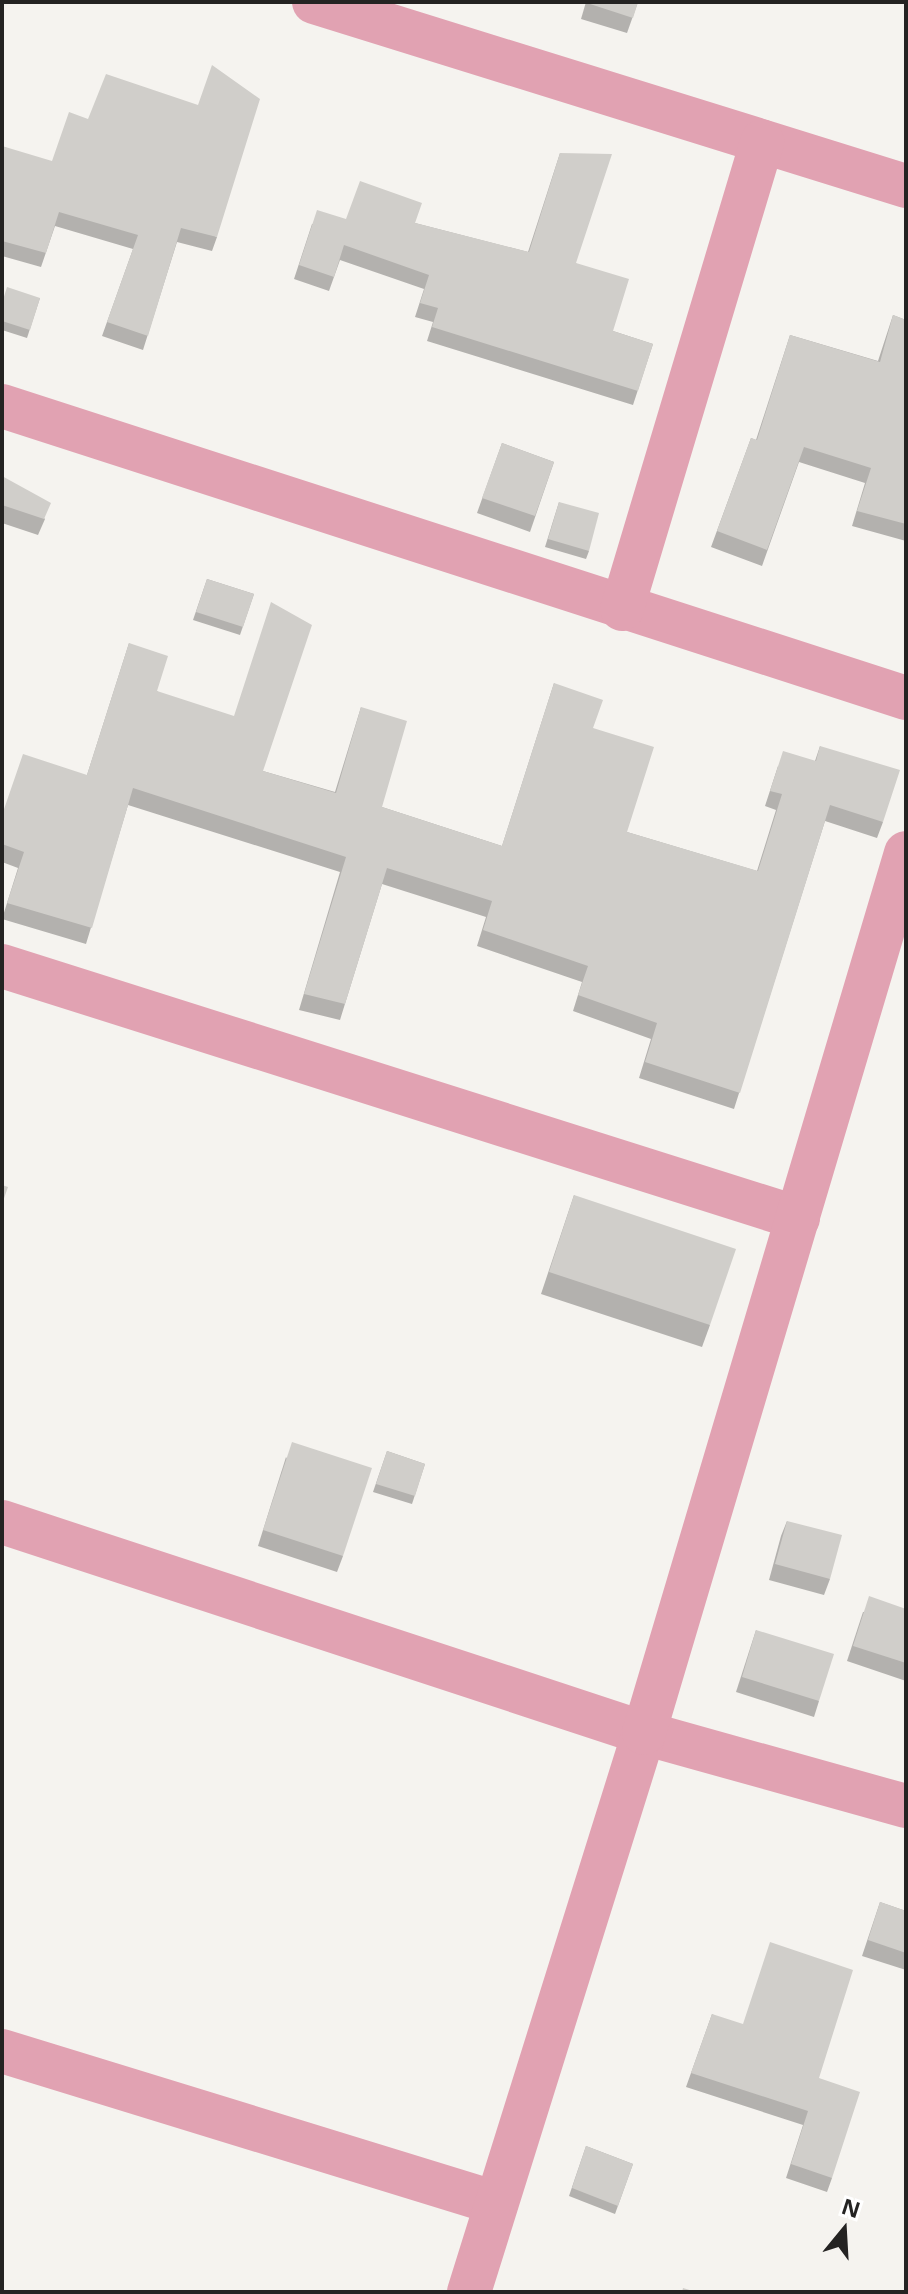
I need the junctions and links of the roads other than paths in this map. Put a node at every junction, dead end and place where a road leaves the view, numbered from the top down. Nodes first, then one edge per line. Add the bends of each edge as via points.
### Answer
1 (314, 2) edge
2 (762, 141) junction
3 (906, 186) edge
4 (2, 406) edge
5 (622, 609) junction
6 (906, 698) edge
7 (906, 853) edge
8 (2, 966) edge
9 (798, 1218) junction
10 (2, 1522) edge
11 (644, 1733) junction
12 (906, 1806) edge
13 (2, 2051) edge
14 (496, 2203) junction
15 (469, 2292) edge

1 - 2 street
2 - 3 street
2 - 5 street
4 - 5 street
5 - 6 street
7 - 9 street
8 - 9 street
9 - 11 street
10 - 11 street
11 - 12 street
11 - 14 street
13 - 14 street
14 - 15 street

